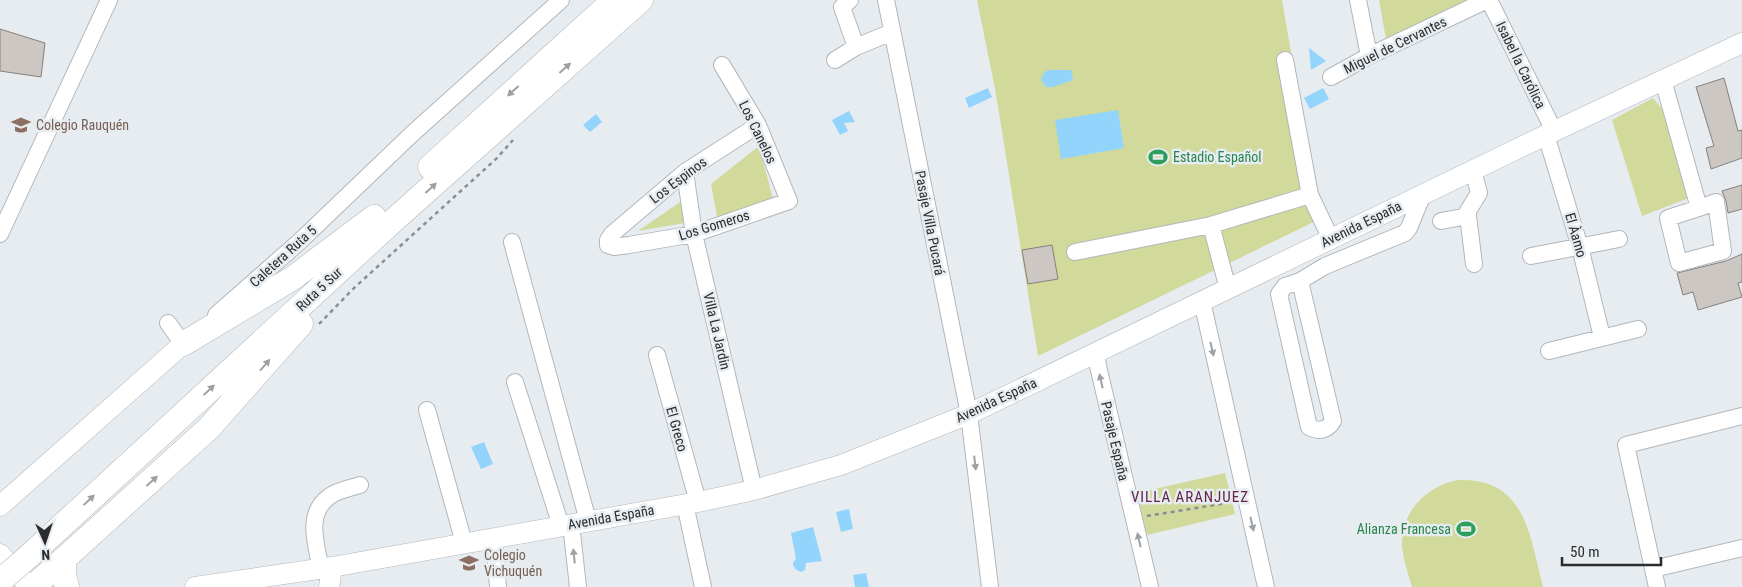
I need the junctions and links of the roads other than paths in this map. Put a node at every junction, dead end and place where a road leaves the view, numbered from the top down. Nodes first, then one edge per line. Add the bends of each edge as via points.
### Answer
1 (109, 0) edge
2 (562, 0) edge
3 (614, 0) edge
4 (641, 0) edge
5 (850, 0) edge
6 (886, 0) edge
7 (1358, 0) edge
8 (1488, 0) edge
9 (892, 32) junction
10 (1742, 43) edge
11 (856, 47) junction
12 (1369, 56) junction
13 (835, 60) dead end
14 (1286, 60) dead end
15 (722, 65) dead end
16 (1331, 77) dead end
17 (1663, 80) junction
18 (758, 126) junction
19 (1550, 133) junction
20 (1473, 170) junction
21 (685, 172) junction
22 (1423, 194) junction
23 (1310, 195) junction
24 (789, 201) joint
25 (1699, 208) dead end
26 (1468, 216) junction
27 (384, 219) junction
28 (1441, 221) dead end
29 (1211, 225) junction
30 (0, 234) edge
31 (694, 234) junction
32 (1331, 239) junction
33 (1619, 239) dead end
34 (512, 242) dead end
35 (608, 245) joint
36 (1580, 247) junction
37 (1075, 252) dead end
38 (1531, 256) dead end
39 (1474, 264) dead end
40 (1300, 280) junction
41 (1228, 289) junction
42 (1202, 301) junction
43 (168, 323) dead end
44 (1638, 329) dead end
45 (1602, 337) junction
46 (183, 344) junction
47 (1549, 351) dead end
48 (1096, 353) junction
49 (656, 356) dead end
50 (515, 382) dead end
51 (427, 410) dead end
52 (969, 414) junction
53 (1742, 416) edge
54 (360, 485) dead end
55 (754, 490) junction
56 (691, 503) junction
57 (0, 506) edge
58 (573, 524) junction
59 (494, 538) junction
60 (464, 543) junction
61 (1742, 548) edge
62 (15, 551) edge
63 (0, 560) edge
64 (64, 561) junction
65 (326, 568) junction
66 (1653, 569) junction
67 (0, 581) edge
68 (31, 587) edge
69 (67, 587) edge
70 (195, 587) edge
71 (329, 587) edge
72 (498, 587) edge
73 (578, 587) edge
74 (703, 587) edge
75 (990, 587) edge
76 (1150, 587) edge
77 (1266, 587) edge
78 (1657, 587) edge

1 - 30 street
2 - 46 street, Caletera Ruta 5
3 -> 27 highway, Ruta 5 Sur
27 -> 4 highway, Ruta 5 Sur
5 - 11 street via 842,7
6 - 9 street, Pasaje Villa Pucará
7 - 12 street
8 - 12 street, Miguel de Cervantes
8 - 19 street, Isabel la Carólica
9 - 11 street
9 - 52 street, Pasaje Villa Pucará
10 - 17 main road, Avenida España
11 - 13 street
12 - 16 street, Miguel de Cervantes
14 - 23 street
15 - 18 street, Los Canelos
17 - 19 main road, Avenida España
17 - 25 street
18 - 21 street, Los Espinos
18 - 24 street, Los Canelos
19 - 20 main road, Avenida España
19 - 36 street, El Àamo
20 - 22 main road, Avenida España
20 - 26 street via 1479,193
21 - 31 street, Villa La Jardin
21 - 35 street, Los Espinos via 619,227 608,240
22 - 32 main road, Avenida España
22 - 40 street via 1405,233 1325,266
23 - 29 street
23 - 32 street
24 - 31 street, Los Gomeros
26 - 28 street
26 - 39 street
27 - 46 highway
27 - 62 highway, Ruta 5 Sur
64 -> 27 highway via 209,428
29 - 37 street
29 - 41 street
31 - 35 street, Los Gomeros via 630,245
31 - 55 street, Villa La Jardin
32 - 41 main road, Avenida España
33 - 36 street
34 - 58 street
36 - 38 street
36 - 45 street, El Àamo
40 - 40 street via 1285,286 1279,298 1309,427 1322,430 1333,421
41 - 42 main road, Avenida España
42 - 48 main road, Avenida España
42 -> 77 street
43 - 46 street
44 - 45 street
45 - 47 street
46 - 57 main road, Caletera Ruta 5
48 - 52 main road, Avenida España
76 -> 48 street, Pasaje España
49 - 56 street, El Greco
50 - 58 street
51 - 60 street
52 - 55 main road, Avenida España via 841,465
52 -> 75 street, Pasaje Villa Pucará
53 - 66 street via 1626,446
54 - 65 street via 330,495 318,510 313,523
55 - 56 main road, Avenida España
56 - 58 main road, Avenida España
56 - 74 street, El Greco
58 - 59 main road, Avenida España
73 -> 58 street
59 - 60 main road, Avenida España
59 - 72 street
60 - 65 main road, Avenida España
61 - 66 street
62 - 63 highway, Ruta 5 Sur
62 - 67 highway, Ruta 5 Sur, bridge
62 - 68 main road
64 - 68 highway
64 - 69 highway
65 - 70 main road, Avenida España
65 - 71 main road
66 - 78 street

